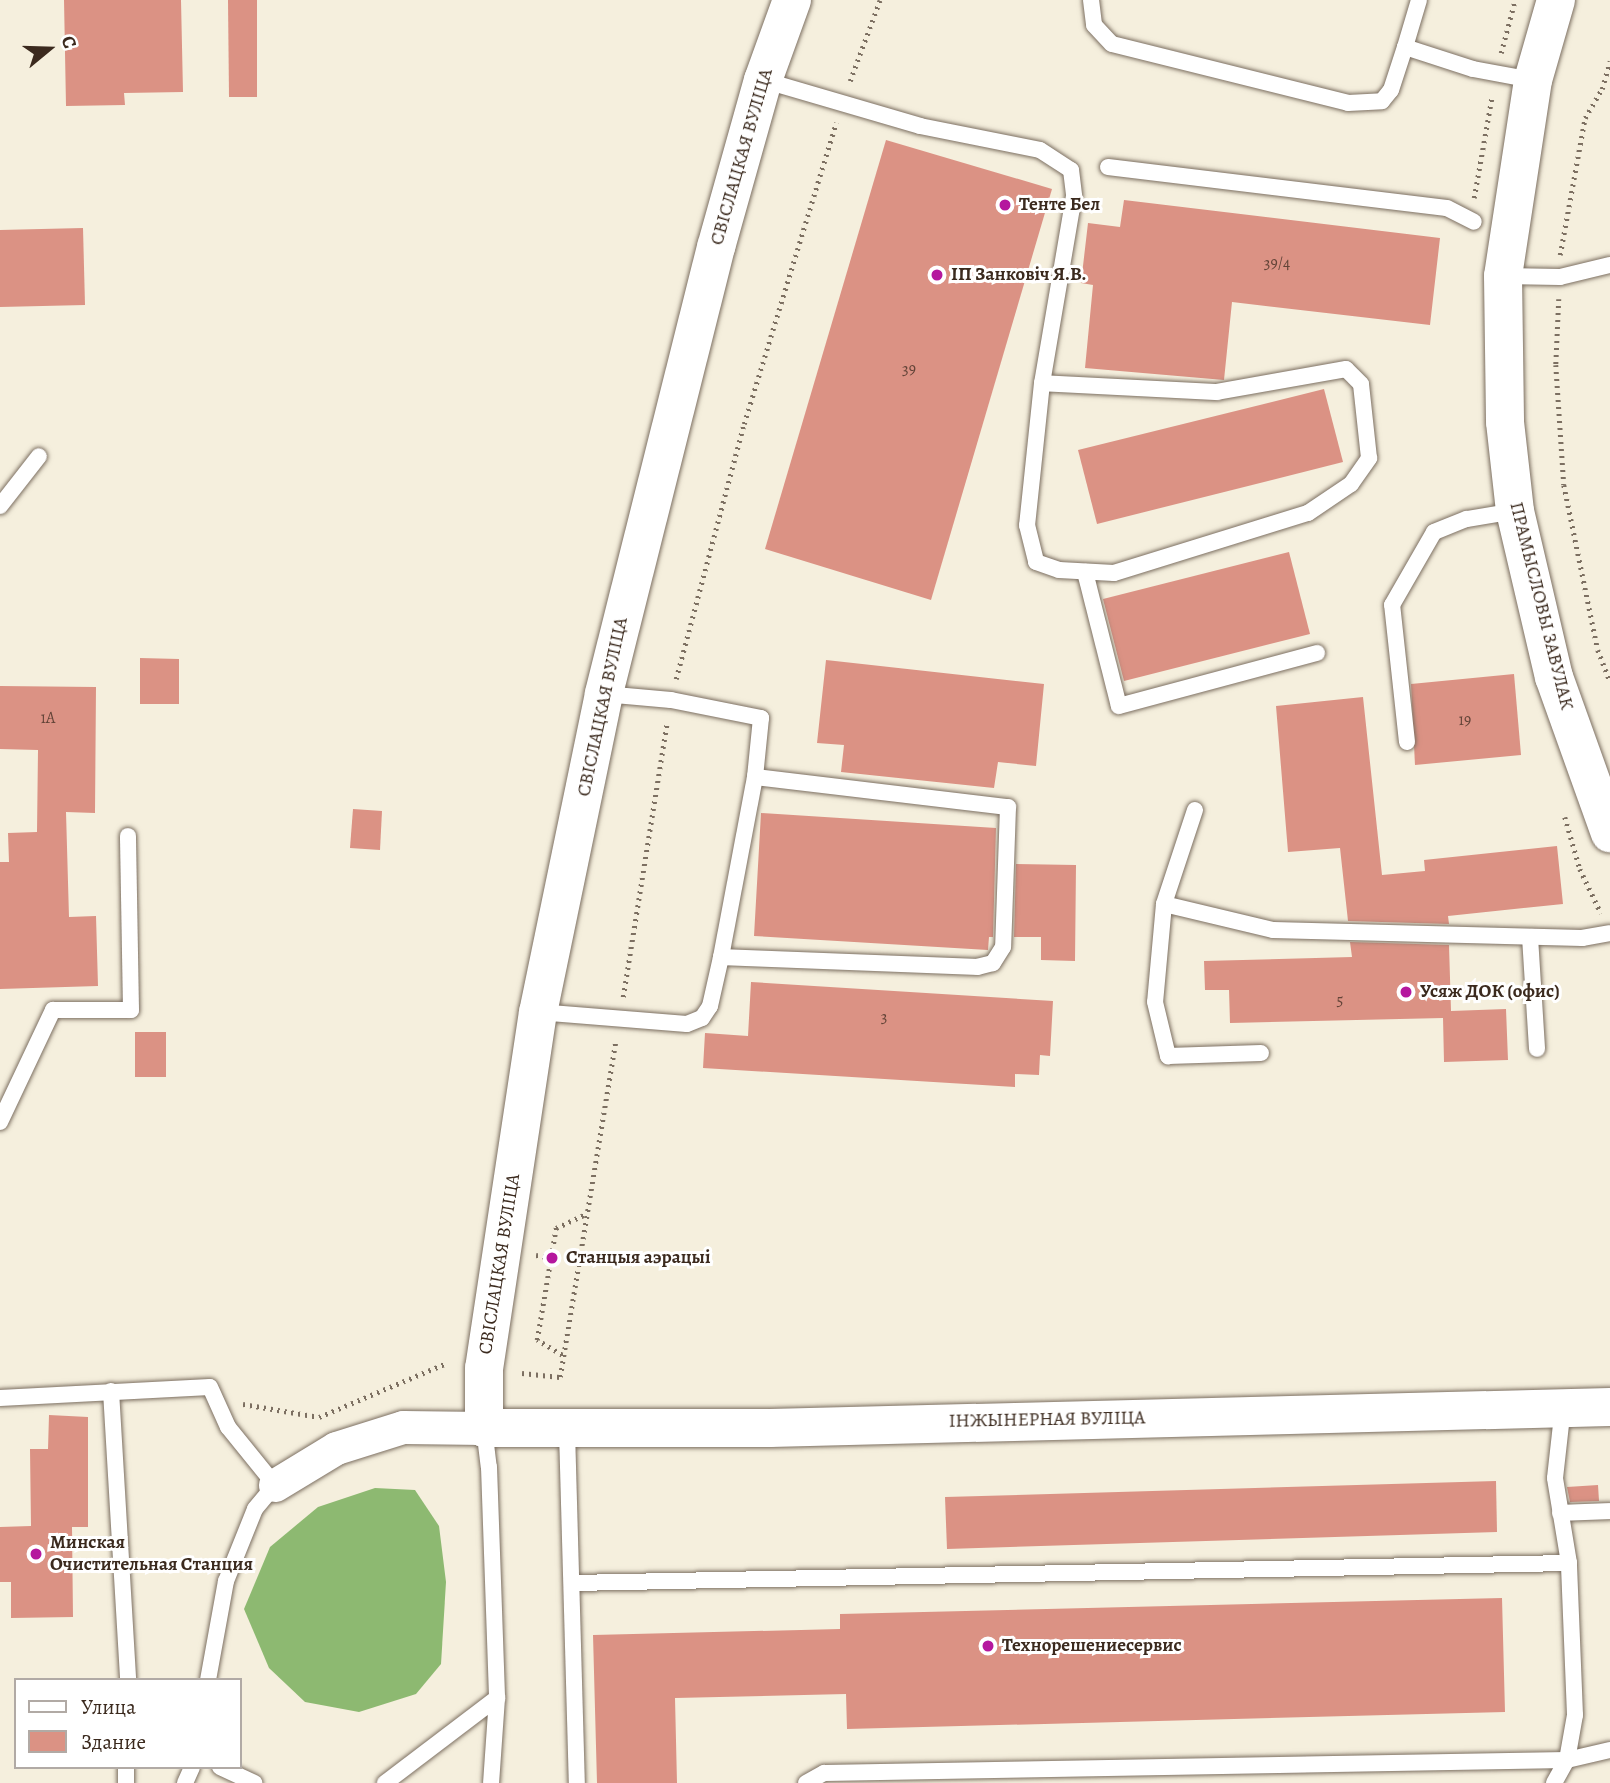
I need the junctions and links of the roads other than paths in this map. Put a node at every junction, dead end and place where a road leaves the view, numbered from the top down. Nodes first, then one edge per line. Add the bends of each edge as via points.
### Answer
1 (792, 0) edge
2 (1091, 0) edge
3 (1419, 0) edge
4 (1556, 0) edge
5 (1405, 47) junction
6 (763, 80) junction
7 (1533, 80) junction
8 (1108, 167) dead end
9 (1474, 222) dead end
10 (1610, 265) edge
11 (1503, 276) junction
12 (1042, 383) junction
13 (39, 456) dead end
14 (0, 506) edge
15 (1515, 512) junction
16 (1085, 572) junction
17 (1317, 653) dead end
18 (604, 694) junction
19 (1407, 742) dead end
20 (755, 777) junction
21 (1195, 810) dead end
22 (1608, 822) edge
23 (128, 836) dead end
24 (1164, 904) junction
25 (1610, 933) edge
26 (1530, 937) junction
27 (721, 957) junction
28 (538, 1012) junction
29 (1537, 1049) dead end
30 (1261, 1053) dead end
31 (0, 1122) edge
32 (111, 1391) junction
33 (0, 1398) edge
34 (1563, 1407) junction
35 (1610, 1407) edge
36 (484, 1428) junction
37 (567, 1431) junction
38 (275, 1485) junction
39 (1610, 1511) edge
40 (1560, 1513) junction
41 (1569, 1563) junction
42 (572, 1583) junction
43 (128, 1678) edge
44 (208, 1678) edge
45 (497, 1698) junction
46 (1610, 1750) edge
47 (1567, 1760) junction
48 (224, 1769) edge
49 (255, 1783) edge
50 (385, 1783) edge
51 (491, 1783) edge
52 (577, 1783) edge
53 (806, 1783) edge
54 (1554, 1783) edge

1 - 6 street, СВІСЛАЦКАЯ ВУЛІЦА
2 - 5 lane via 1094,24 1112,44 1348,103 1382,101 1391,89
3 - 5 lane
4 - 7 street, ПРАМЫСЛОВЫ ЗАВУЛАК
5 - 7 lane via 1473,69
6 - 12 lane via 920,126 1040,150 1071,170 1074,196
6 - 18 street, СВІСЛАЦКАЯ ВУЛІЦА via 671,411
7 - 11 street, ПРАМЫСЛОВЫ ЗАВУЛАК
8 - 9 lane via 1447,208
10 - 11 lane via 1560,277
11 - 15 street, ПРАМЫСЛОВЫ ЗАВУЛАК via 1505,422
12 - 16 lane via 1027,525 1036,562
12 - 16 lane via 1217,392 1346,369 1361,384 1369,458 1351,484 1308,513 1114,573
13 - 14 lane
15 - 19 lane via 1467,519 1434,532 1392,605
15 - 22 street, ПРАМЫСЛОВЫ ЗАВУЛАК via 1554,677
16 - 17 lane via 1119,706
18 - 20 lane via 671,700 761,718
18 - 28 street, СВІСЛАЦКАЯ ВУЛІЦА
20 - 27 lane
20 - 27 lane via 1008,807 1003,947 993,963 977,967
21 - 24 lane
23 - 31 lane via 131,1010 53,1010
24 - 26 lane via 1273,930
24 - 30 lane via 1155,1002 1168,1056
25 - 26 lane via 1583,938
26 - 29 lane
27 - 28 lane via 710,1006 702,1018 687,1024
28 - 36 street, СВІСЛАЦКАЯ ВУЛІЦА via 484,1368
32 - 33 lane
32 - 38 lane via 210,1387 216,1409
32 - 43 lane
34 - 35 street, ІНЖЫНЕРНАЯ ВУЛІЦА
34 - 37 street, ІНЖЫНЕРНАЯ ВУЛІЦА
34 - 40 lane via 1555,1479
36 - 37 street, ІНЖЫНЕРНАЯ ВУЛІЦА
36 - 38 street via 402,1427 336,1448
36 - 45 lane
37 - 42 lane
38 - 44 lane via 255,1509 226,1581
39 - 40 lane
40 - 41 lane
41 - 42 lane
41 - 47 lane via 1575,1715
42 - 52 lane
45 - 50 lane
45 - 51 lane
46 - 47 lane
47 - 53 lane via 824,1773
47 - 54 lane
48 - 49 lane

